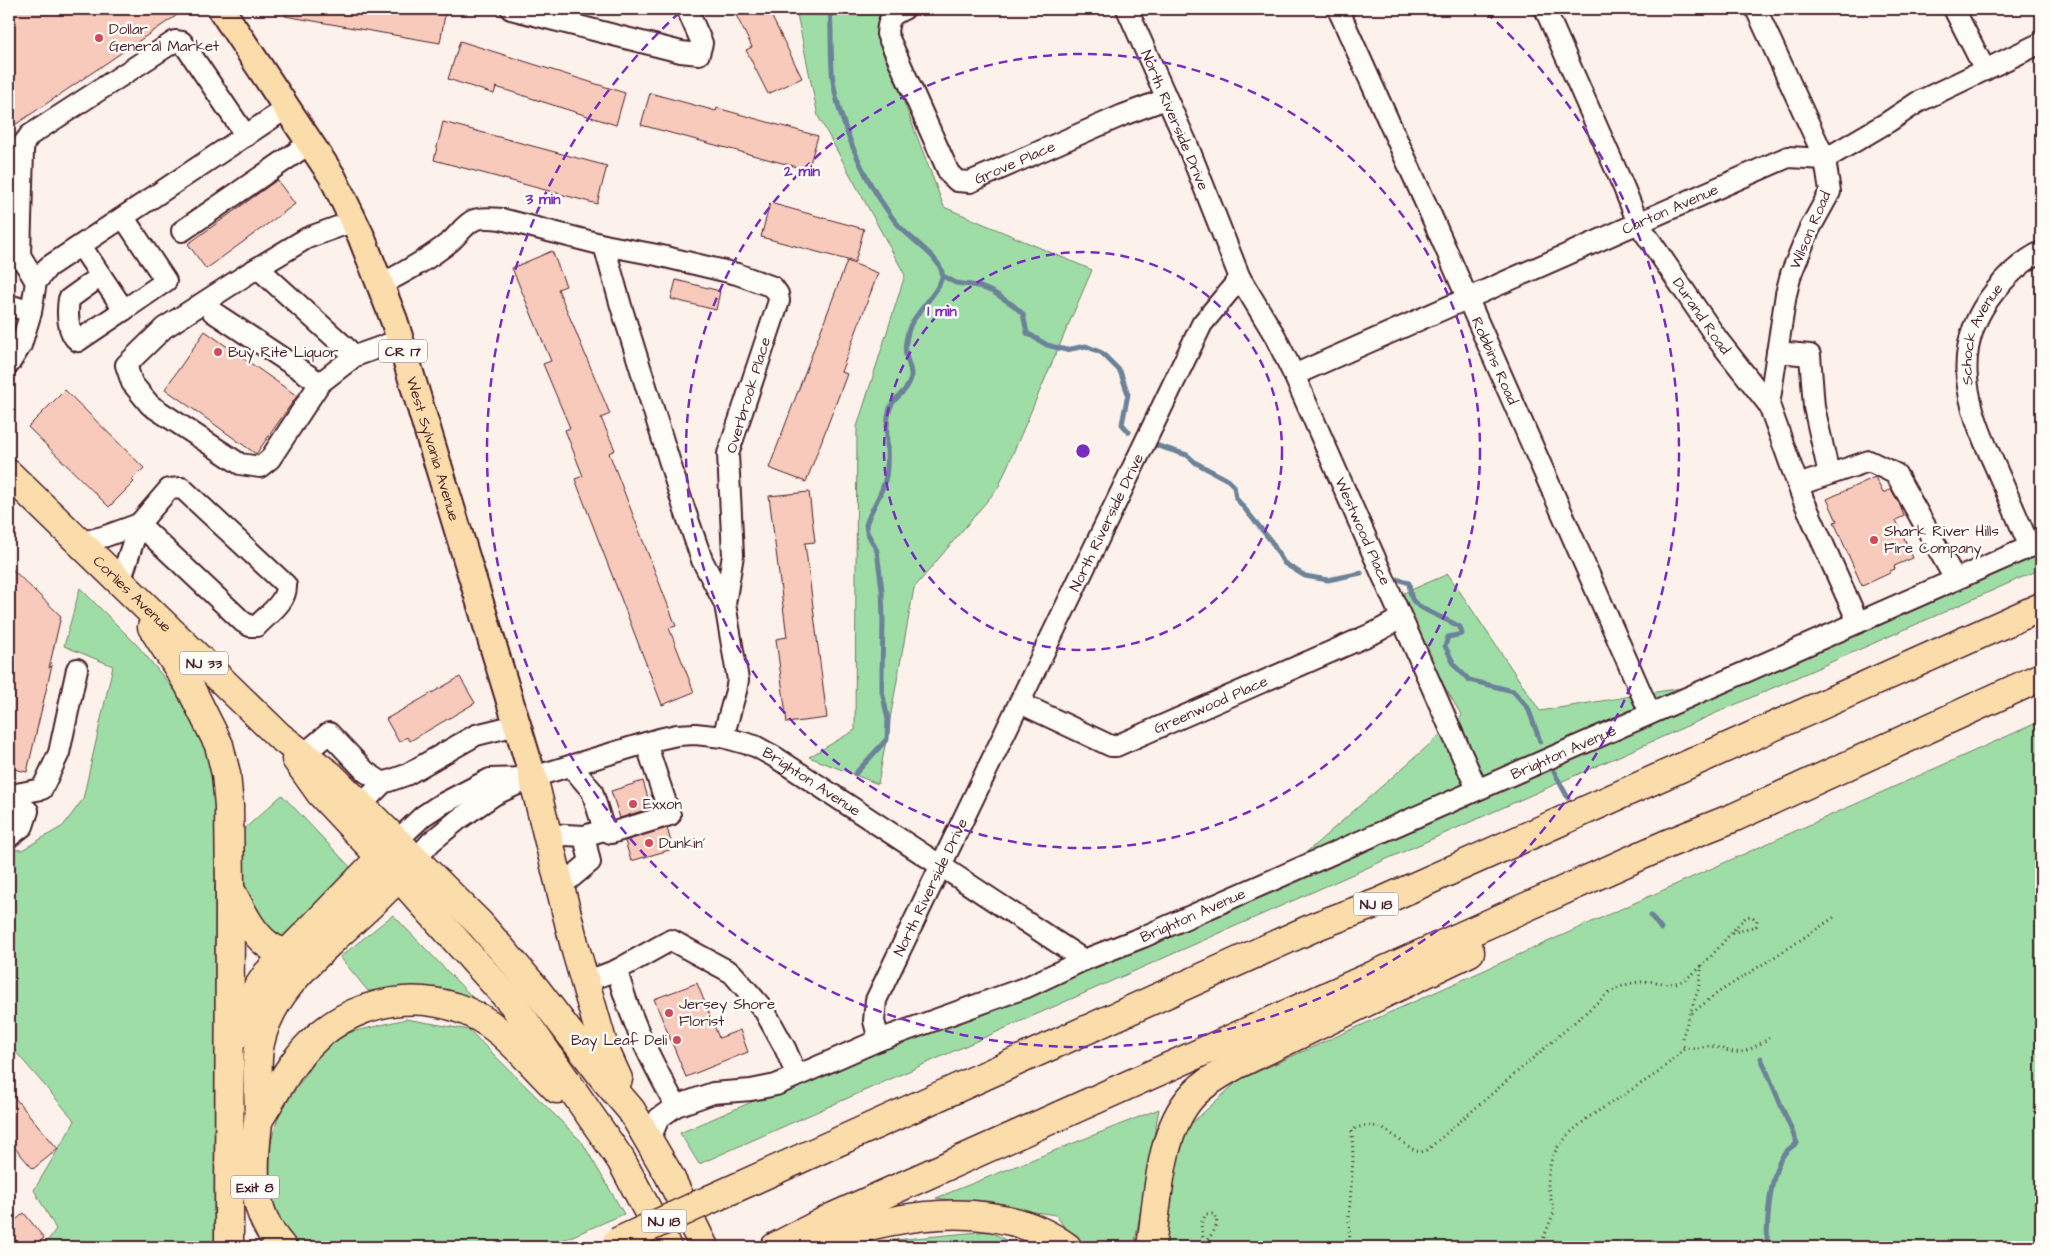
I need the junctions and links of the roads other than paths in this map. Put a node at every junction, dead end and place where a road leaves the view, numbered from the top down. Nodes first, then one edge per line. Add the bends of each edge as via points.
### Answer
1 (221, 9) edge
2 (511, 9) edge
3 (687, 9) edge
4 (904, 9) edge
5 (1127, 9) edge
6 (1338, 9) edge
7 (1545, 9) edge
8 (1756, 9) edge
9 (1954, 9) edge
10 (2041, 42) edge
11 (1985, 70) junction
12 (1166, 99) junction
13 (287, 108) junction
14 (246, 136) junction
15 (310, 143) junction
16 (1825, 159) junction
17 (124, 218) junction
18 (354, 221) junction
19 (1638, 224) junction
20 (182, 231) dead end
21 (604, 245) junction
22 (81, 246) junction
23 (2041, 252) edge
24 (14, 255) edge
25 (258, 268) junction
26 (101, 276) junction
27 (1240, 278) junction
28 (36, 282) junction
29 (380, 284) junction
30 (1467, 298) junction
31 (205, 302) junction
32 (9, 305) edge
33 (124, 310) junction
34 (31, 312) junction
35 (400, 340) junction
36 (1777, 352) junction
37 (355, 356) junction
38 (9, 364) edge
39 (1294, 375) junction
40 (320, 383) junction
41 (1770, 406) junction
42 (9, 474) edge
43 (1829, 474) junction
44 (1798, 486) junction
45 (139, 524) junction
46 (79, 543) junction
47 (2036, 544) edge
48 (1955, 579) junction
49 (124, 586) junction
50 (725, 604) junction
51 (2041, 607) edge
52 (1401, 618) junction
53 (1858, 622) junction
54 (77, 669) dead end
55 (2041, 677) edge
56 (1020, 703) junction
57 (1650, 714) junction
58 (517, 725) junction
59 (279, 736) junction
60 (724, 737) junction
61 (646, 743) junction
62 (304, 754) junction
63 (571, 766) junction
64 (533, 777) junction
65 (382, 783) junction
66 (1477, 789) junction
67 (10, 795) edge
68 (361, 806) junction
69 (1735, 817) junction
70 (604, 830) junction
71 (547, 834) junction
72 (584, 836) junction
73 (9, 837) edge
74 (388, 849) junction
75 (942, 866) junction
76 (408, 869) junction
77 (560, 887) junction
78 (230, 889) junction
79 (297, 958) junction
80 (1084, 960) junction
81 (617, 970) junction
82 (585, 982) junction
83 (879, 1040) junction
84 (230, 1048) junction
85 (798, 1076) junction
86 (676, 1106) junction
87 (631, 1110) junction
88 (259, 1119) junction
89 (603, 1135) junction
90 (649, 1141) junction
91 (611, 1245) edge
92 (228, 1247) edge
93 (282, 1247) edge
94 (667, 1247) edge
95 (704, 1247) edge
96 (775, 1247) edge
97 (798, 1247) edge
98 (1067, 1247) edge
99 (1151, 1247) edge

1 - 13 main road, West Sylvania Avenue / CR 17
2 - 3 street via 699,54 702,43
4 - 12 street, Grove Place via 888,20 887,34 949,173 957,181 970,182
5 - 12 street, North Riverside Drive
6 - 30 street, Robbins Road
7 - 19 street, Durand Road
8 - 16 street, Wilson Road
9 - 11 street
10 - 11 street
11 - 16 street via 1918,102
12 - 27 street, North Riverside Drive
13 - 14 street
13 - 15 main road, West Sylvania Avenue / CR 17
14 - 17 street
14 - 24 street via 182,42 175,41 30,135 24,143
15 - 18 main road, West Sylvania Avenue / CR 17 via 332,176
15 - 20 street
16 - 19 street, Carton Avenue via 1788,157
16 - 36 street, Wilson Road via 1830,192 1809,230 1791,274
17 - 22 street
17 - 33 street via 166,281
18 - 25 street via 307,238
18 - 29 main road, West Sylvania Avenue / CR 17
19 - 30 street, Carton Avenue
19 - 41 street, Durand Road via 1718,340
21 - 29 street, Overbrook Place via 501,220 475,219 410,270
21 - 50 street via 684,508 702,560
21 - 50 street, Overbrook Place via 737,274 774,287 778,294 779,301 728,454 733,555
22 - 26 street
22 - 28 street via 48,267
23 - 47 street, Schock Avenue via 2007,276 1986,303 1971,335 1966,373 1970,404 1979,432
24 - 28 street
25 - 31 street
25 - 37 street
26 - 33 street
26 - 33 street via 70,298 70,332 73,338 78,341
27 - 39 street, Westwood Place
27 - 56 street, North Riverside Drive via 1202,324
28 - 34 street
29 - 35 main road, West Sylvania Avenue / CR 17
30 - 39 street, Carton Avenue
30 - 57 street, Robbins Road
31 - 40 street via 213,312
31 - 40 street via 164,328 126,365 132,383 150,405 240,464 260,467 270,459
32 - 34 street
34 - 38 street via 21,345
35 - 37 street
35 - 58 main road, West Sylvania Avenue / CR 17
36 - 41 street, Wilson Road
36 - 43 street via 1810,355 1814,407
37 - 40 street
39 - 52 street, Westwood Place
41 - 44 street, Durand Road
42 - 46 highway, Corlies Avenue / NJ 33
43 - 44 street
43 - 48 street via 1869,461 1896,474
44 - 53 street, Durand Road
45 - 45 street via 169,489 182,488 286,585 284,598 257,626 250,626
45 - 46 street
45 - 49 street
46 - 49 highway, Corlies Avenue / NJ 33
47 - 48 street, Brighton Avenue
48 - 53 street, Brighton Avenue
49 - 59 highway, Corlies Avenue / NJ 33
49 - 78 highway via 189,685 219,745 229,806
50 - 60 street, Overbrook Place via 738,680
51 - 91 highway, NJ 18, bridge via 1380,902 1282,941
52 - 56 street, Greenwood Place via 1376,632 1116,746
52 - 66 street, Westwood Place
53 - 57 street, Brighton Avenue
54 - 67 street via 59,753 42,789
55 - 69 highway
56 - 75 street, North Riverside Drive
57 - 66 street, Brighton Avenue
58 - 64 main road, West Sylvania Avenue / CR 17
58 - 65 street via 476,736 406,775
59 - 62 highway, NJ 33
59 - 74 highway, NJ 33 via 321,794
60 - 61 street, Brighton Avenue via 695,734
60 - 75 street, Brighton Avenue via 755,746 775,757
61 - 63 street, Brighton Avenue
61 - 70 street via 670,815 611,833
62 - 65 street via 329,733 366,772
62 - 68 highway, NJ 33
63 - 64 street, Brighton Avenue
63 - 70 street via 592,791
64 - 71 highway
64 - 74 street, Brighton Avenue via 490,779 423,816
64 - 76 street, Brighton Avenue via 494,795 459,818
65 - 68 street
66 - 80 street, Brighton Avenue
67 - 73 street via 28,811 23,826
68 - 74 highway, NJ 33
69 - 96 highway via 1666,844 833,1217
69 - 99 highway via 1674,854 1236,1065 1208,1082 1185,1105 1169,1136
70 - 72 street
71 - 72 street
71 - 77 highway
72 - 77 street via 590,862
74 - 76 highway, NJ 33
74 - 79 highway
75 - 80 street, Brighton Avenue
75 - 83 street, North Riverside Drive via 876,1000 874,1022
76 - 79 highway
76 - 87 highway, NJ 33 via 480,924
76 - 89 highway, NJ 33 via 513,1004
77 - 82 highway
78 - 79 highway via 254,931 269,946
78 - 84 highway
79 - 84 highway via 267,974 245,1007
79 - 88 highway via 260,1041
80 - 83 street, Brighton Avenue via 1027,987
81 - 82 street
81 - 85 street via 671,940 732,972 764,1010
81 - 86 street via 634,1022
82 - 87 highway via 604,1048
83 - 85 street, Brighton Avenue
84 - 92 highway
85 - 86 street, Brighton Avenue via 751,1090 713,1093
86 - 90 street via 659,1118
87 - 90 highway, NJ 33
88 - 89 highway via 301,1054 323,1032 359,1010 384,1003 421,1000 465,1011 500,1032
88 - 93 highway, Exit 8 via 255,1145 256,1197 263,1219
89 - 94 highway, NJ 33 via 621,1160
90 - 95 highway, NJ 33
97 - 98 highway via 863,1227 932,1216 964,1215 1017,1223 1041,1231

